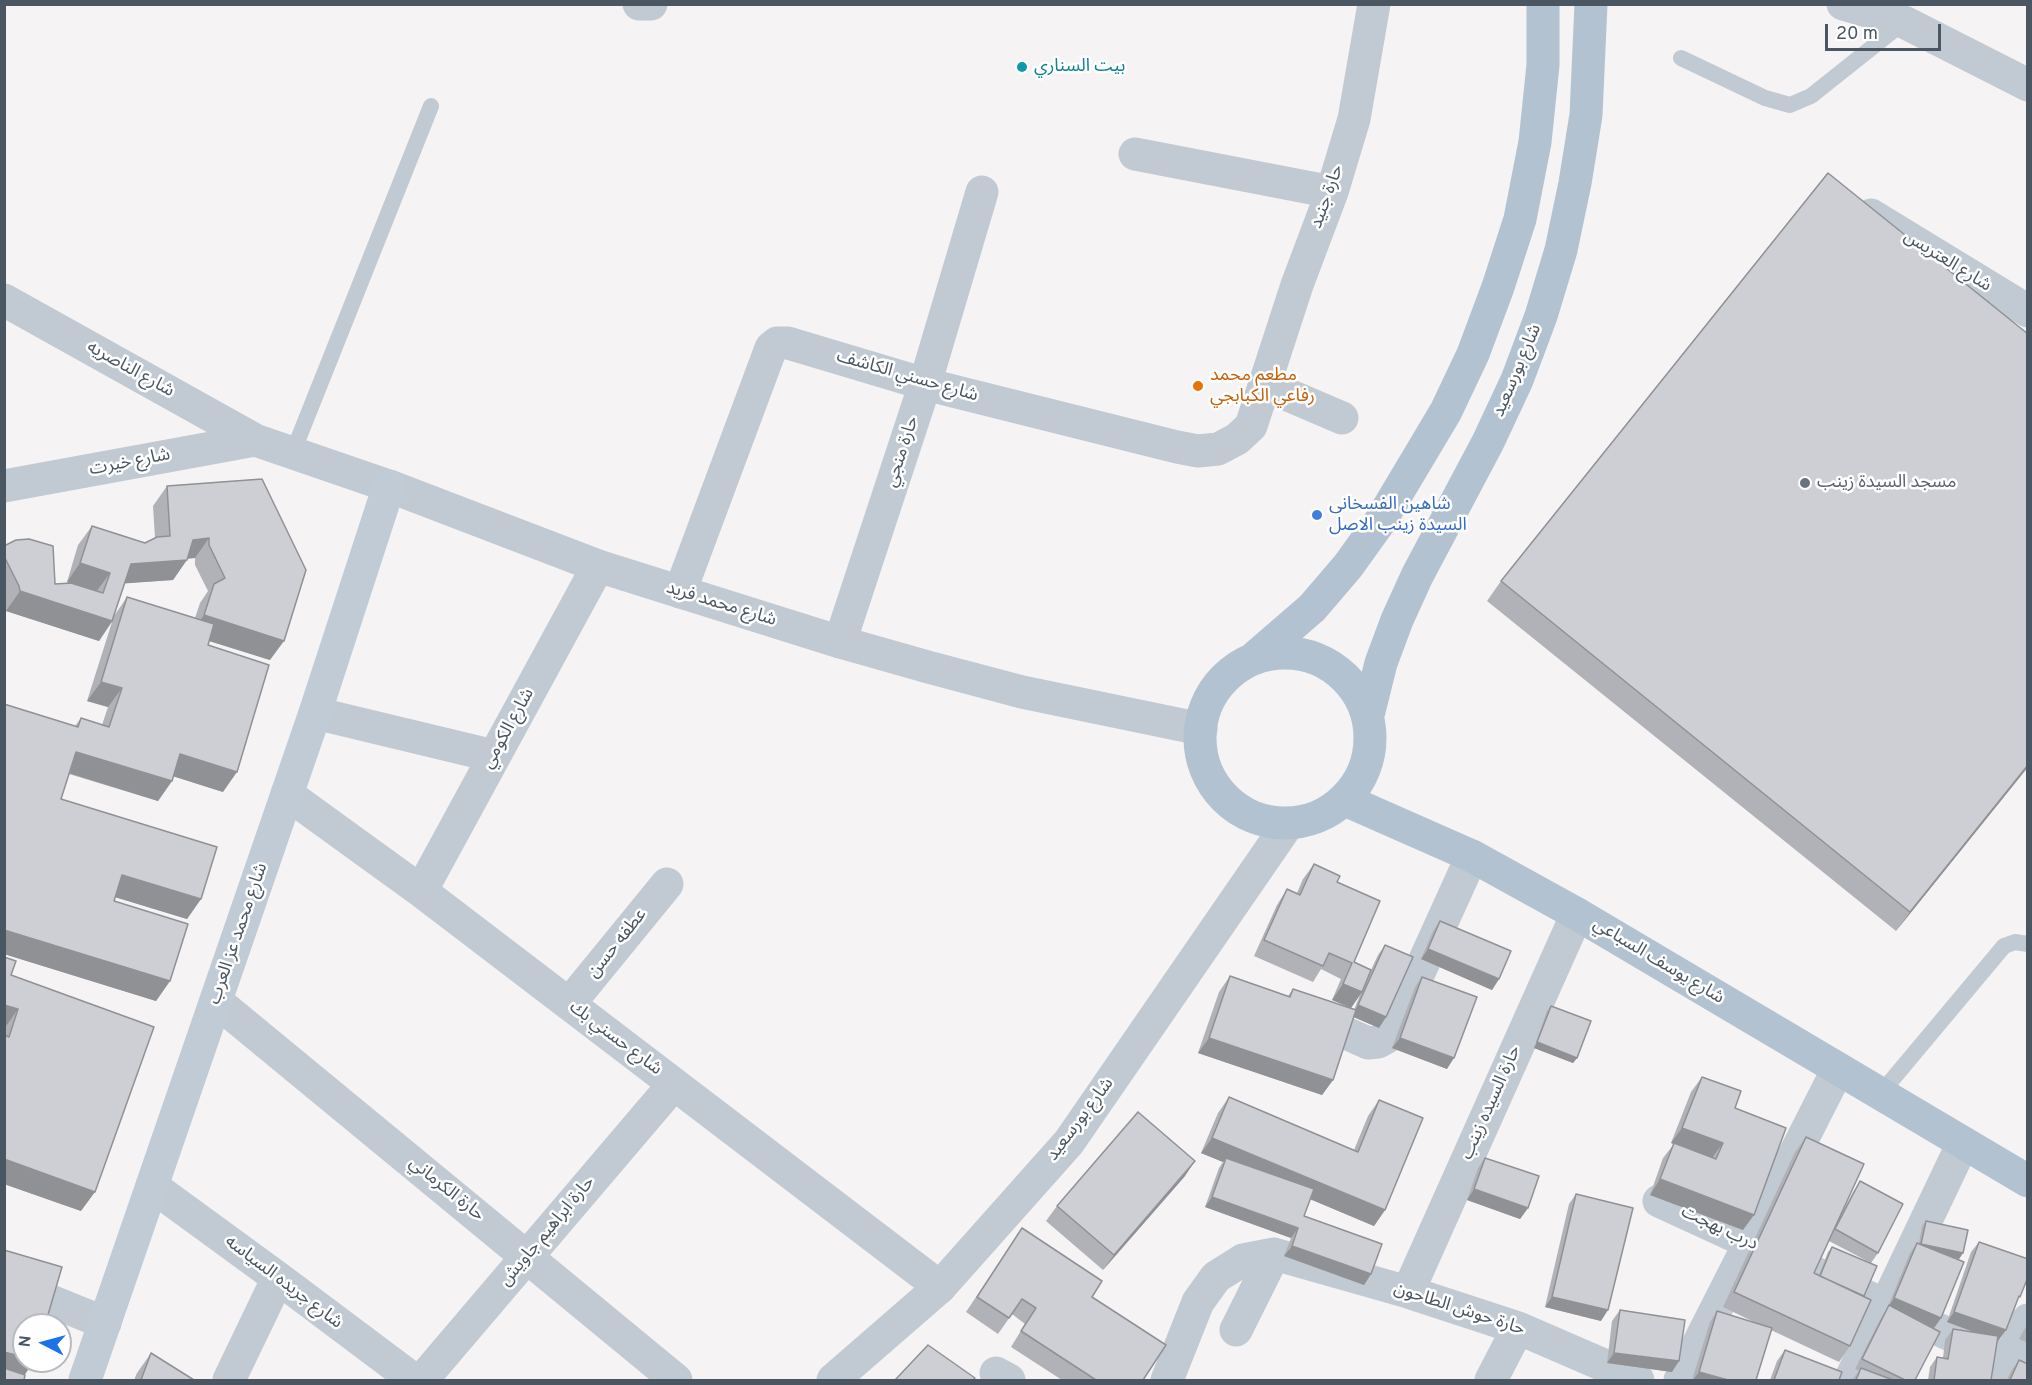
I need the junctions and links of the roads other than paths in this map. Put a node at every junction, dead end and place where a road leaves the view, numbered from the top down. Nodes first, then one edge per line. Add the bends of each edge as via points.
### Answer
1 (639, 4) edge
2 (651, 4) edge
3 (1374, 4) edge
4 (1543, 4) edge
5 (1591, 4) edge
6 (1843, 4) edge
7 (1904, 22) junction
8 (1681, 58) dead end
9 (2028, 85) edge
10 (431, 106) dead end
11 (1135, 154) dead end
12 (982, 192) dead end
13 (1332, 192) junction
14 (1846, 200) edge
15 (4, 300) edge
16 (2028, 311) edge
17 (925, 384) junction
18 (1265, 385) junction
19 (1342, 418) dead end
20 (255, 440) junction
21 (293, 452) junction
22 (4, 486) edge
23 (389, 486) junction
24 (598, 566) junction
25 (680, 592) junction
26 (840, 642) junction
27 (1252, 659) junction
28 (315, 713) junction
29 (1368, 715) junction
30 (1200, 729) junction
31 (494, 756) junction
32 (287, 795) junction
33 (1345, 800) junction
34 (1288, 824) junction
35 (1472, 856) junction
36 (667, 884) dead end
37 (421, 891) junction
38 (1577, 914) junction
39 (2028, 944) edge
40 (216, 1001) junction
41 (569, 1004) junction
42 (1308, 1016) edge
43 (1839, 1069) junction
44 (674, 1084) junction
45 (1881, 1093) junction
46 (1963, 1143) junction
47 (2028, 1181) edge
48 (152, 1186) junction
49 (1659, 1201) edge
50 (1750, 1243) junction
51 (1274, 1254) junction
52 (528, 1257) junction
53 (278, 1278) junction
54 (4, 1282) edge
55 (940, 1287) junction
56 (1408, 1292) junction
57 (1886, 1305) junction
58 (2028, 1320) edge
59 (105, 1323) junction
60 (1518, 1328) junction
61 (1236, 1330) dead end
62 (1144, 1343) edge
63 (1171, 1370) edge
64 (2003, 1371) edge
65 (85, 1380) edge
66 (229, 1380) edge
67 (414, 1380) edge
68 (422, 1380) edge
69 (676, 1380) edge
70 (833, 1380) edge
71 (1491, 1380) edge
72 (1638, 1380) edge
73 (1680, 1380) edge
74 (1850, 1380) edge

1 - 2 street
3 - 13 street, حارة جنيد via 1354,119
4 - 27 main road via 1541,87 1522,208 1473,354 1446,411 1381,520 1348,566 1312,608
5 - 29 main road, شارع بورسعيد via 1586,115 1561,250 1541,316 1488,442 1397,620
6 - 7 street
7 - 8 lane via 1810,96 1790,105 1765,98
7 - 9 street
10 - 21 lane
11 - 13 street
12 - 17 street, حارة منجي
13 - 18 street, حارة جنيد
14 - 16 street, شارع العتريس
15 - 20 street, شارع الناصريه
17 - 18 street, شارع حسني الكاشف via 1198,451 1218,449 1237,440 1251,426
17 - 25 street, شارع حسني الكاشف via 788,343 777,343 771,348
17 - 26 street, حارة منجي
18 - 19 street
20 - 21 street, شارع محمد فريد
20 - 22 street, شارع خيرت
21 - 23 street, شارع محمد فريد
23 - 24 street, شارع محمد فريد
23 - 28 main road, شارع محمد عز العرب
24 - 25 street, شارع محمد فريد
24 - 31 street, شارع الكومي
25 - 26 street, شارع محمد فريد
26 - 30 street, شارع محمد فريد via 1022,692
27 - 29 main road via 1288,652 1323,661 1351,683
27 - 30 main road via 1233,670 1217,687
28 - 31 street
28 - 32 main road, شارع محمد عز العرب
29 - 33 main road via 1368,760
30 - 34 main road via 1203,758 1210,776 1233,806 1259,819
31 - 37 street, شارع الكومي
32 - 37 street, شارع حسني بك
32 - 40 main road, شارع محمد عز العرب
33 - 34 main road via 1309,820
33 - 35 main road, شارع يوسف السباعي
34 - 55 street, شارع بورسعيد via 1069,1142
35 - 38 main road, شارع يوسف السباعي
35 - 42 street via 1387,1038 1368,1043
36 - 41 street, عطفه حسن
37 - 41 street, شارع حسني بك
38 - 43 main road, شارع يوسف السباعي
38 - 56 street, حارة السيده زينب
39 - 45 lane via 2015,942 2004,946
40 - 48 main road, شارع محمد عز العرب
40 - 52 street, حارة الكرماني
41 - 44 street, شارع حسني بك
43 - 45 main road, شارع يوسف السباعي
43 - 50 street
44 - 52 street, حارة ابراهيم جاويش
44 - 55 street, شارع حسني بك
45 - 46 main road, شارع يوسف السباعي
46 - 47 main road, شارع يوسف السباعي
46 - 57 street
48 - 53 street, شارع جريده السياسه
48 - 59 main road, شارع محمد عز العرب
49 - 50 street, درب بهجت
50 - 57 street, درب بهجت
50 - 73 street
51 - 56 street, حارة حوش الطاحون
51 - 61 street
51 - 63 street via 1243,1260 1216,1276 1198,1302
52 - 68 street, حارة ابراهيم جاويش
52 - 69 street, حارة الكرماني
53 - 66 street
53 - 67 street, شارع جريده السياسه
54 - 59 street
55 - 70 street, شارع بورسعيد
56 - 60 street, حارة حوش الطاحون
57 - 64 street, درب بهجت
57 - 74 street
58 - 64 street
59 - 65 main road, شارع محمد عز العرب
60 - 71 street
60 - 72 street, حارة حوش الطاحون
62 - 63 street

